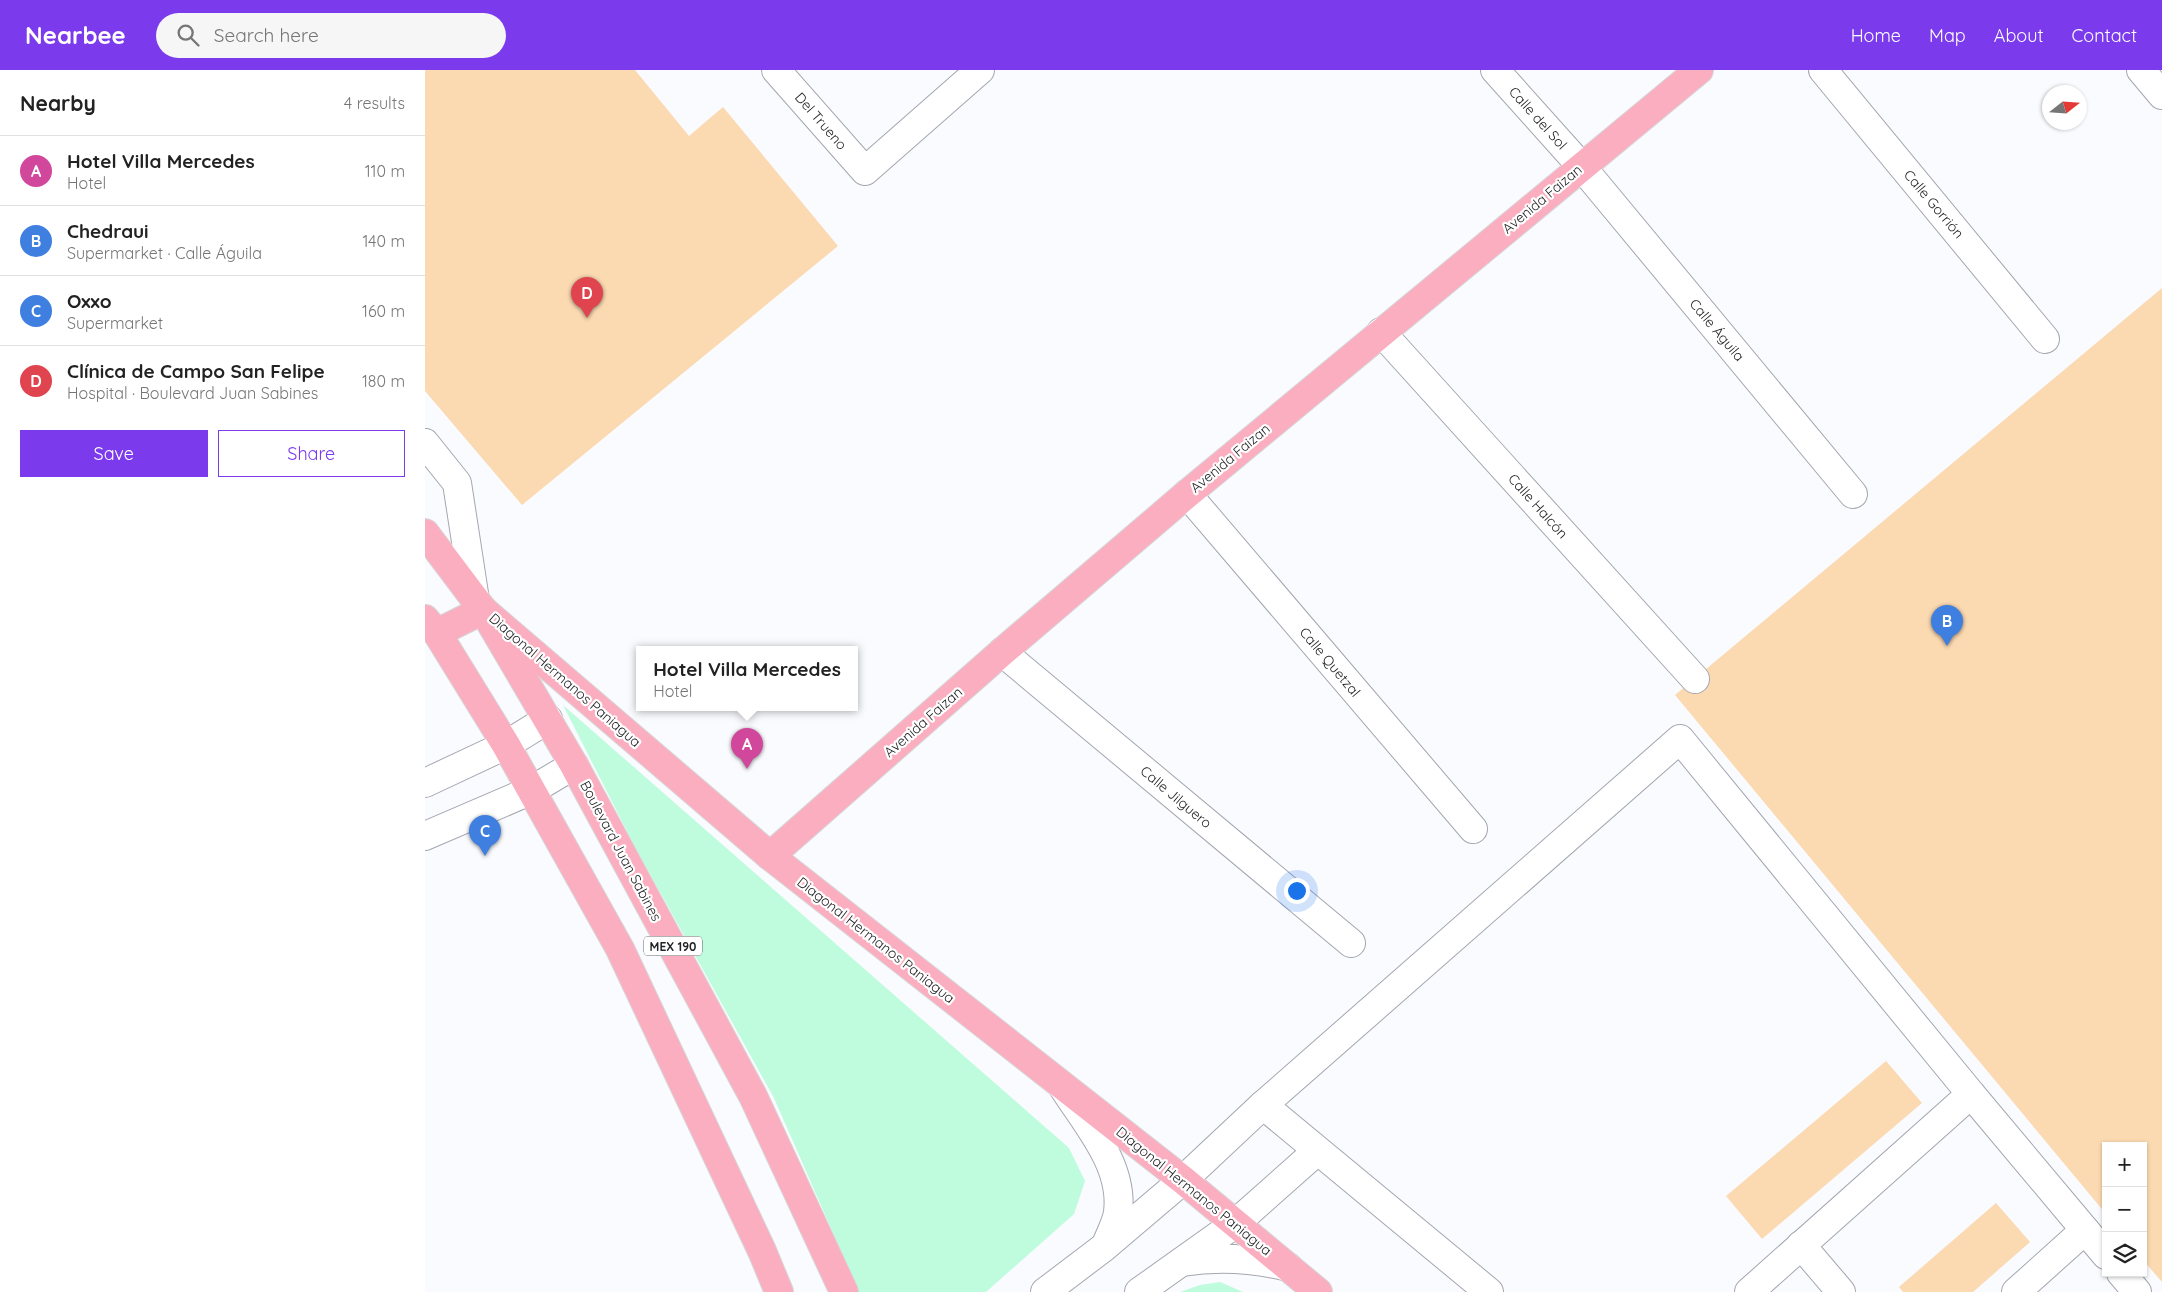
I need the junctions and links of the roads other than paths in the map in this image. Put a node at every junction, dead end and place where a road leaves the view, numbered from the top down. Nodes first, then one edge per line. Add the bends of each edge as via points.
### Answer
1 (777, 70) edge
2 (980, 70) edge
3 (1495, 70) edge
4 (1699, 70) edge
5 (1823, 70) edge
6 (2141, 70) edge
7 (2162, 95) edge
8 (1581, 166) junction
9 (1381, 332) junction
10 (2045, 339) dead end
11 (425, 443) edge
12 (1187, 494) junction
13 (1853, 494) dead end
14 (425, 533) edge
15 (479, 605) junction
16 (429, 631) edge
17 (1002, 652) junction
18 (1695, 679) dead end
19 (548, 719) junction
20 (506, 745) junction
21 (575, 765) junction
22 (425, 783) edge
23 (532, 790) junction
24 (1473, 829) dead end
25 (425, 836) edge
26 (770, 856) junction
27 (1351, 943) dead end
28 (1061, 1084) junction
29 (1971, 1094) junction
30 (1263, 1105) junction
31 (1317, 1151) junction
32 (1183, 1180) junction
33 (1236, 1223) junction
34 (2085, 1230) junction
35 (1106, 1245) junction
36 (1801, 1245) junction
37 (2102, 1250) edge
38 (1180, 1262) junction
39 (1288, 1268) junction
40 (2124, 1277) edge
41 (779, 1292) edge
42 (844, 1292) edge
43 (1045, 1292) edge
44 (1139, 1292) edge
45 (1318, 1292) edge
46 (1489, 1292) edge
47 (1749, 1292) edge
48 (1841, 1292) edge
49 (2016, 1292) edge
50 (2137, 1292) edge

1 - 2 street, Del Trueno via 865,171
3 - 8 street, Calle del Sol
4 - 8 main road, Avenida Faizan
5 - 10 street, Calle Gorrión
6 - 7 street
8 - 9 main road, Avenida Faizan
8 - 13 street, Calle Águila
9 - 12 main road, Avenida Faizan
9 - 18 street, Calle Halcón
11 - 15 street via 457,483
12 - 17 main road, Avenida Faizan
12 - 24 street, Calle Quetzal
14 - 15 main road, Boulevard Juan Sabines / MEX 190
15 - 16 main road, Diagonal Hermanos Paniagua
15 - 19 main road, Boulevard Juan Sabines / MEX 190
15 - 26 main road, Diagonal Hermanos Paniagua
16 - 20 main road, MEX 190
17 - 26 main road, Avenida Faizan
17 - 27 street, Calle Jilguero
19 - 20 street
19 - 21 main road, Boulevard Juan Sabines / MEX 190
20 - 22 street
20 - 23 main road, MEX 190
21 - 23 street
21 - 42 main road, Boulevard Juan Sabines / MEX 190 via 753,1096
23 - 25 street
23 - 41 main road, MEX 190 via 620,949
26 - 28 main road, Diagonal Hermanos Paniagua
28 - 32 main road, Diagonal Hermanos Paniagua
28 - 35 street via 1108,1158 1118,1183 1118,1213
29 - 30 street via 1680,739
29 - 34 street
29 - 36 street
30 - 31 street
30 - 32 street
31 - 33 street
31 - 46 street
32 - 33 main road, Diagonal Hermanos Paniagua
32 - 35 street
33 - 38 street
33 - 39 main road, Diagonal Hermanos Paniagua
34 - 37 street
34 - 49 street
35 - 43 street
36 - 47 street
36 - 48 street
38 - 39 street via 1237,1258
38 - 44 street
39 - 45 main road, Diagonal Hermanos Paniagua
40 - 50 street

